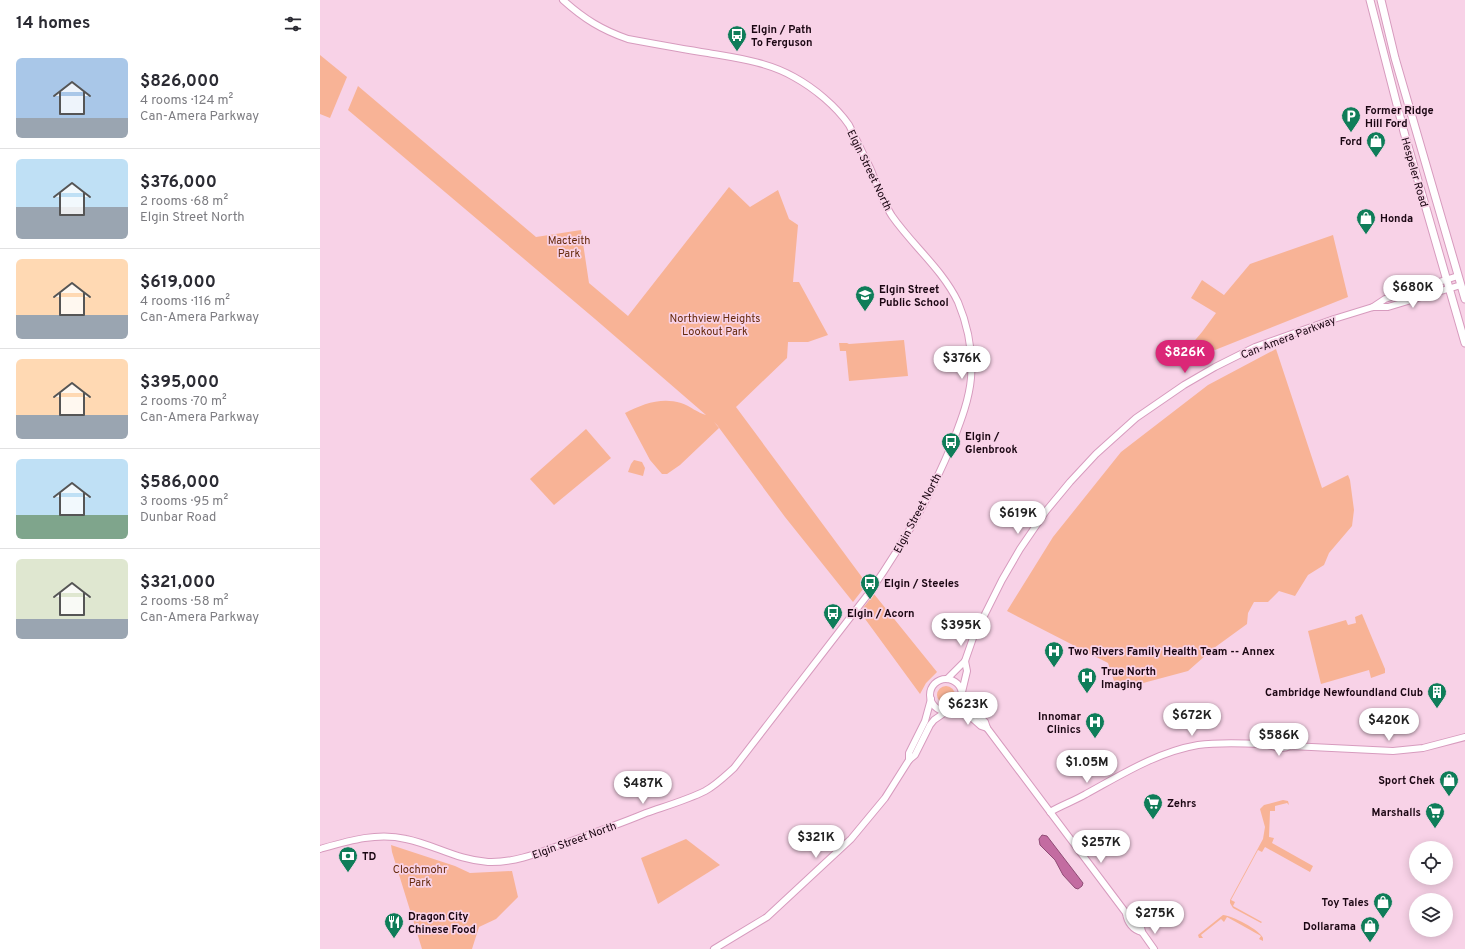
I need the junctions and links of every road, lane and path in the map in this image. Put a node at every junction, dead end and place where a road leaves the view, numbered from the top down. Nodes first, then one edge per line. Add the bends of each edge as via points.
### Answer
1 (563, 0) edge
2 (1370, 0) edge
3 (1381, 0) edge
4 (1458, 276) junction
5 (1446, 280) junction
6 (1461, 285) junction
7 (1449, 288) junction
8 (1465, 300) edge
9 (1374, 307) junction
10 (1465, 343) edge
11 (965, 661) junction
12 (947, 679) junction
13 (962, 694) junction
14 (931, 699) junction
15 (950, 710) junction
16 (987, 728) junction
17 (1465, 737) edge
18 (909, 760) junction
19 (1050, 812) junction
20 (320, 849) edge
21 (714, 949) edge
22 (1154, 949) edge

1 - 20 street, Elgin Street North via 579,15 623,37 769,66 793,76 816,92 836,111 849,126 892,216 936,267 957,301 969,336 972,356 966,404 929,495 887,567 734,768 714,786 606,829 512,860 468,860 407,839 390,837 363,838
2 - 5 main road, Hespeler Road via 1398,111
3 - 4 main road, Hespeler Road via 1395,58
4 - 5 street, Can-Amera Parkway
4 - 6 main road, Hespeler Road
5 - 7 main road, Hespeler Road
5 - 9 street, Can-Amera Parkway via 1385,299
6 - 7 street, Can-Amera Parkway
6 - 8 main road, Hespeler Road
7 - 9 street, Can-Amera Parkway via 1388,307
7 - 10 main road, Hespeler Road
9 - 11 street, Can-Amera Parkway via 1298,331 1221,363 1154,405 1119,433 1070,482 1024,542 976,632
11 - 12 street, Can-Amera Parkway
11 - 13 street, Can-Amera Parkway via 967,671
12 - 13 street via 958,684
12 - 14 street via 938,681 931,691
13 - 15 street via 958,706
13 - 16 street
14 - 15 street via 937,707
14 - 18 street via 925,721 909,753
15 - 16 street via 972,718
15 - 18 street via 937,717 930,725 916,756
16 - 19 street
17 - 19 street via 1430,747 1399,751 1291,746 1285,742 1274,741 1268,744 1212,743 1147,762
18 - 21 street via 885,798 851,839 767,917
19 - 22 street via 1126,913 1132,915

